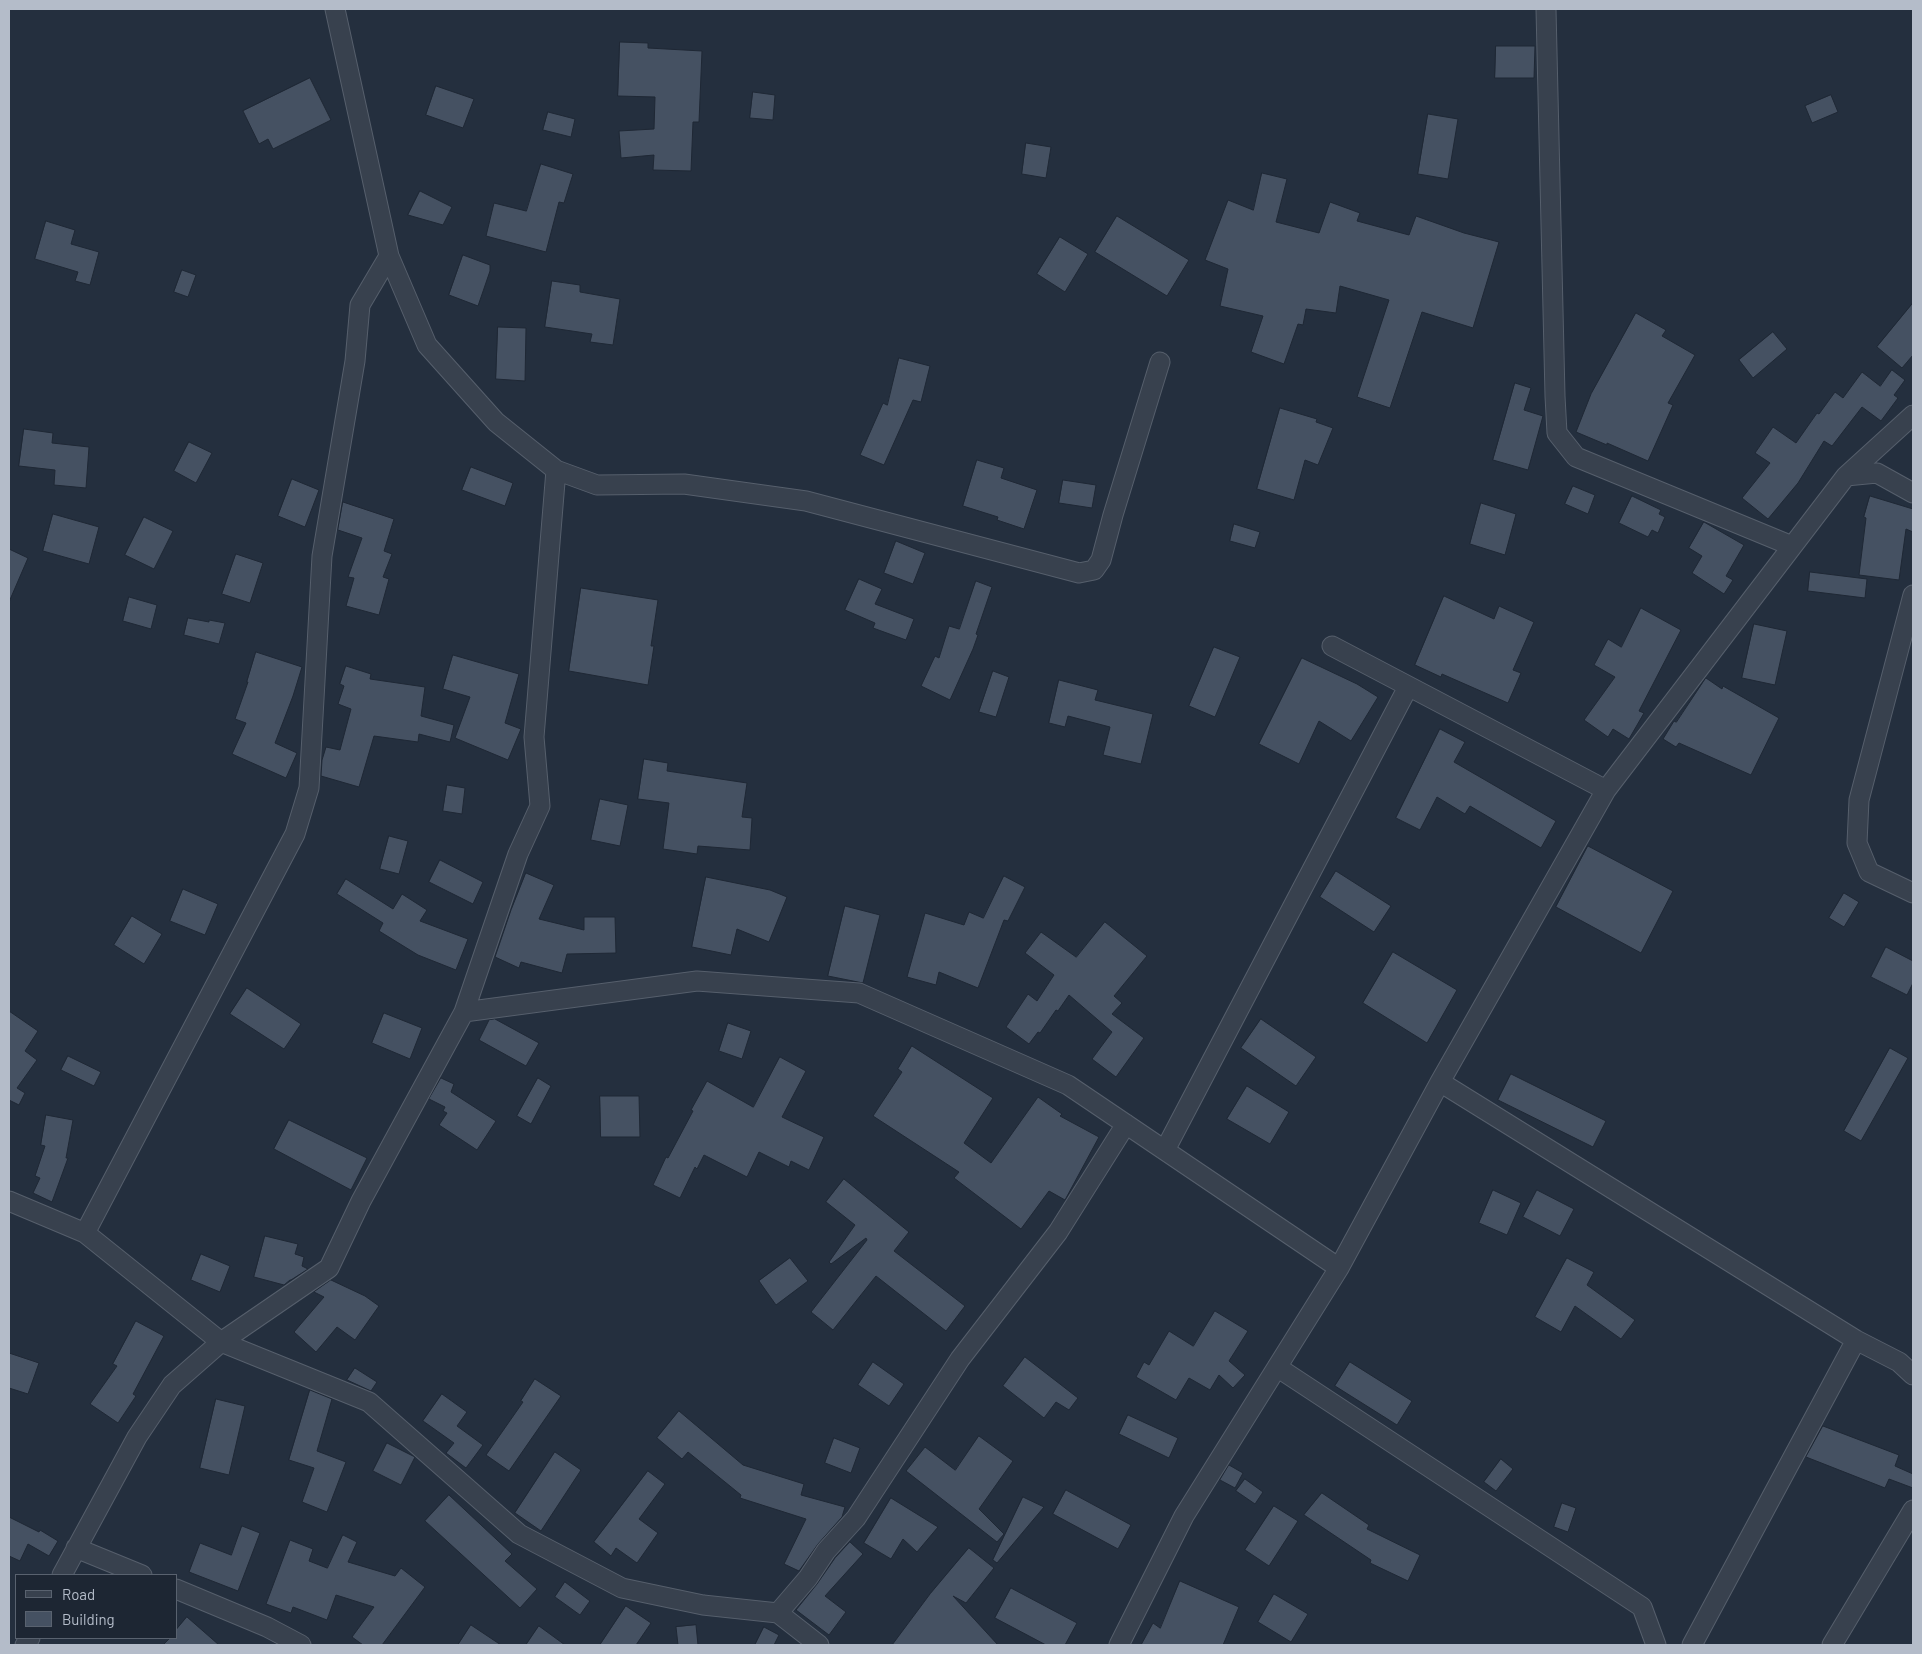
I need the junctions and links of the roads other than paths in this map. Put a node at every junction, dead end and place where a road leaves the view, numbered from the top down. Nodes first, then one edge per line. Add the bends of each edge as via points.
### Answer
1 (334, 9) edge
2 (1546, 9) edge
3 (389, 256) junction
4 (1160, 362) dead end
5 (1913, 415) edge
6 (556, 470) junction
7 (1846, 476) junction
8 (1913, 493) edge
9 (1792, 546) junction
10 (1913, 595) edge
11 (1332, 646) dead end
12 (1408, 687) junction
13 (1606, 790) junction
14 (1913, 893) edge
15 (464, 1012) junction
16 (1440, 1082) junction
17 (1126, 1124) junction
18 (1165, 1150) junction
19 (9, 1201) edge
20 (85, 1234) junction
21 (1339, 1268) junction
22 (1856, 1340) junction
23 (222, 1342) junction
24 (1277, 1367) junction
25 (1913, 1375) edge
26 (1913, 1510) edge
27 (76, 1548) junction
28 (63, 1574) edge
29 (140, 1574) edge
30 (178, 1591) edge
31 (778, 1613) junction
32 (301, 1645) edge
33 (819, 1645) edge
34 (1119, 1645) edge
35 (1656, 1645) edge
36 (1692, 1645) edge
37 (1832, 1645) edge

1 - 3 street
2 - 9 street via 1557,433 1576,457
3 - 6 street via 427,344 496,422
3 - 20 street via 360,305 355,361 322,556 309,788 295,834
4 - 6 street via 1101,560 1094,570 1079,573 806,501 684,484 597,485
5 - 7 street
6 - 15 street via 534,737 540,806 518,854
7 - 8 street via 1877,473
7 - 9 street
9 - 13 street
10 - 14 street via 1859,800 1857,843 1870,872
11 - 12 street
12 - 13 street
12 - 18 street
13 - 16 street
15 - 17 street via 697,981 859,993 1068,1085
15 - 23 street via 361,1200 329,1268
16 - 21 street
16 - 22 street
17 - 18 street
17 - 31 street via 1058,1232 960,1359 856,1518
18 - 21 street
19 - 20 street
20 - 23 street
21 - 24 street
22 - 25 street via 1900,1362
22 - 36 street
23 - 27 street via 172,1385 137,1438
23 - 31 street via 369,1402 519,1534 622,1588 703,1605
24 - 34 street via 1184,1516
24 - 35 street via 1642,1607
26 - 37 street
27 - 28 street
27 - 29 street
30 - 32 street via 267,1627
31 - 33 street

